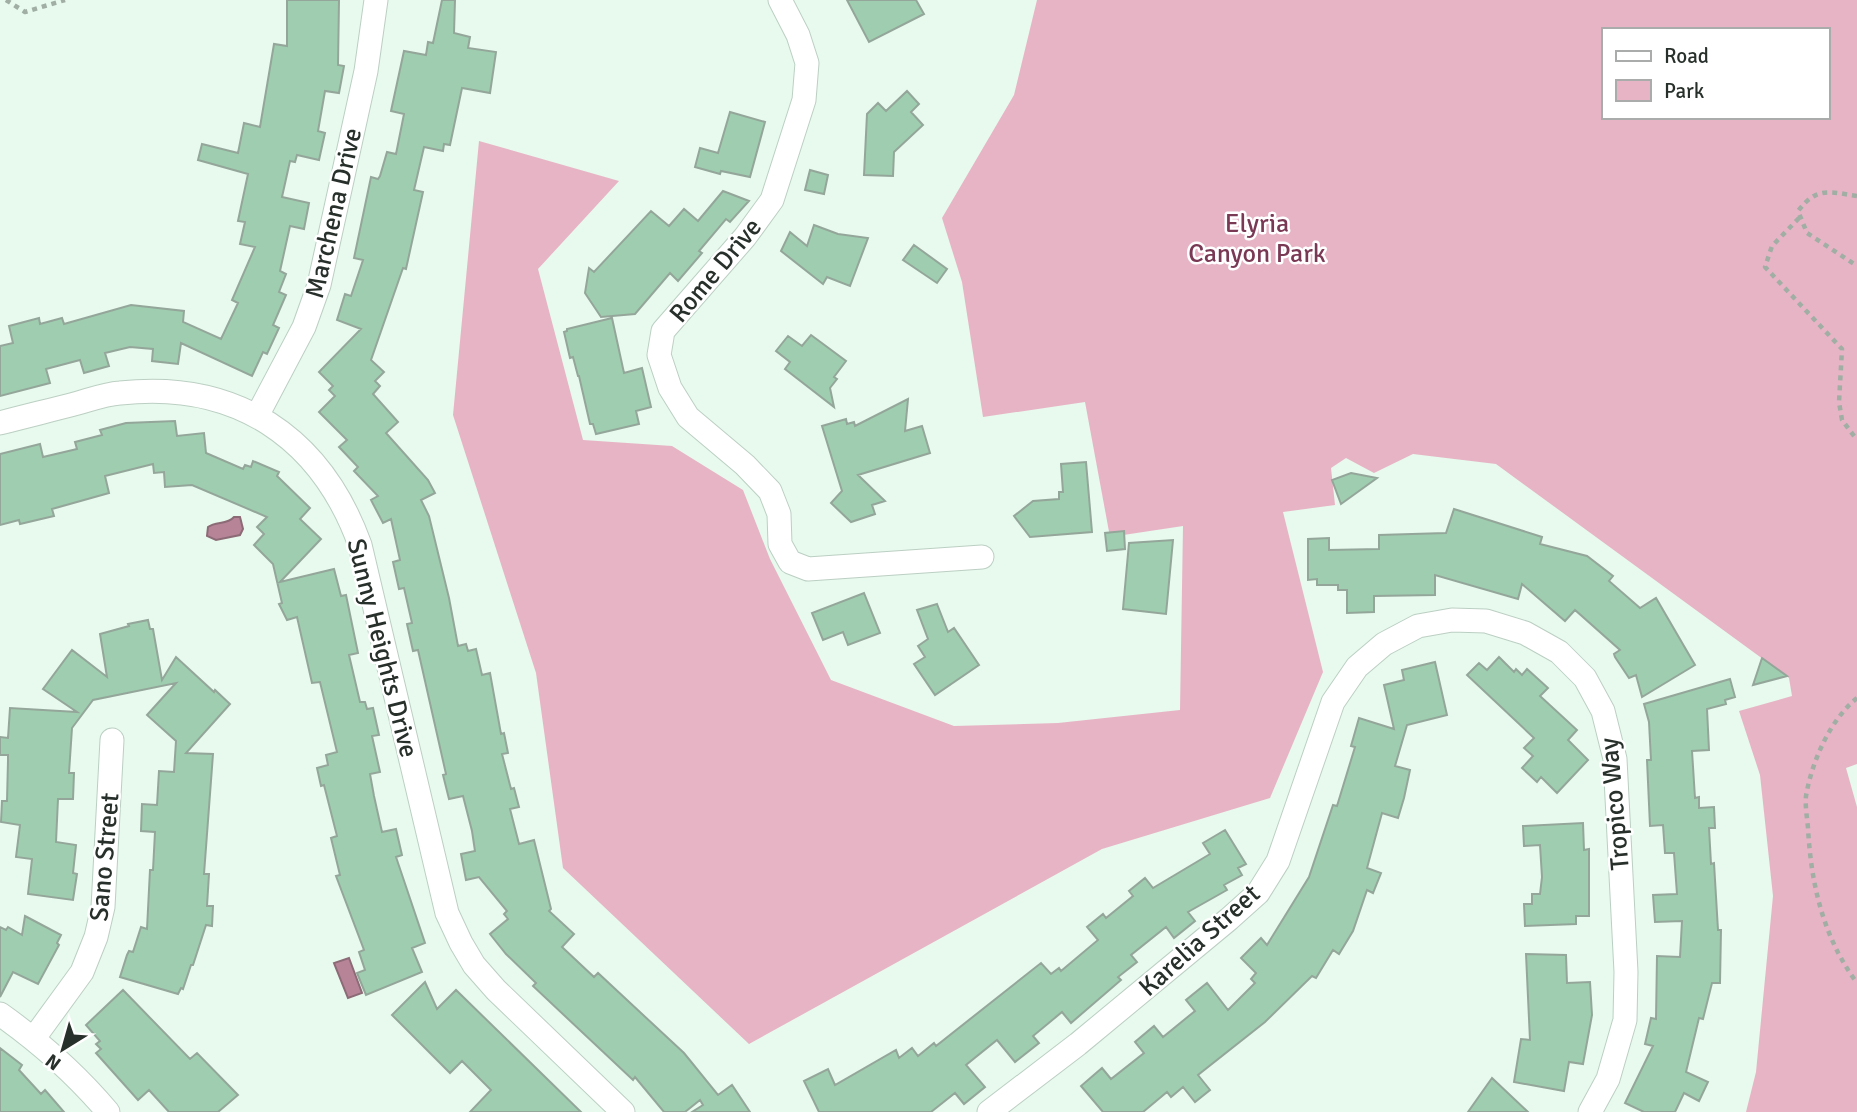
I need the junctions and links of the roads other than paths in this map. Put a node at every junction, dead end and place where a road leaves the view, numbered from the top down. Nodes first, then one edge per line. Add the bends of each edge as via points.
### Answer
1 (376, 0) edge
2 (780, 0) edge
3 (257, 416) junction
4 (0, 423) edge
5 (982, 557) dead end
6 (1418, 626) joint
7 (112, 740) dead end
8 (0, 1014) edge
9 (34, 1038) junction
10 (108, 1112) edge
11 (623, 1112) edge
12 (989, 1112) edge
13 (1590, 1112) edge

1 - 3 street, Marchena Drive via 366,71 318,285 304,327
2 - 5 street, Rome Drive via 807,63 804,100 772,200 663,331 659,355 670,388 688,417 770,491 779,514 780,544 790,562 808,569
3 - 4 street, Sunny Heights Drive via 187,392 153,390 116,393
3 - 11 street, Sunny Heights Drive via 289,437 313,461 349,513 447,913 461,943 496,990
6 - 12 street, Karelia Street via 1384,644 1357,667 1333,702 1278,861 1258,893
6 - 13 street, Tropico Way via 1486,621 1525,634 1559,653 1585,678 1603,710 1615,759 1625,1020 1608,1079
7 - 9 street, Sano Street via 103,906 96,937 82,972
8 - 9 street
9 - 10 street

